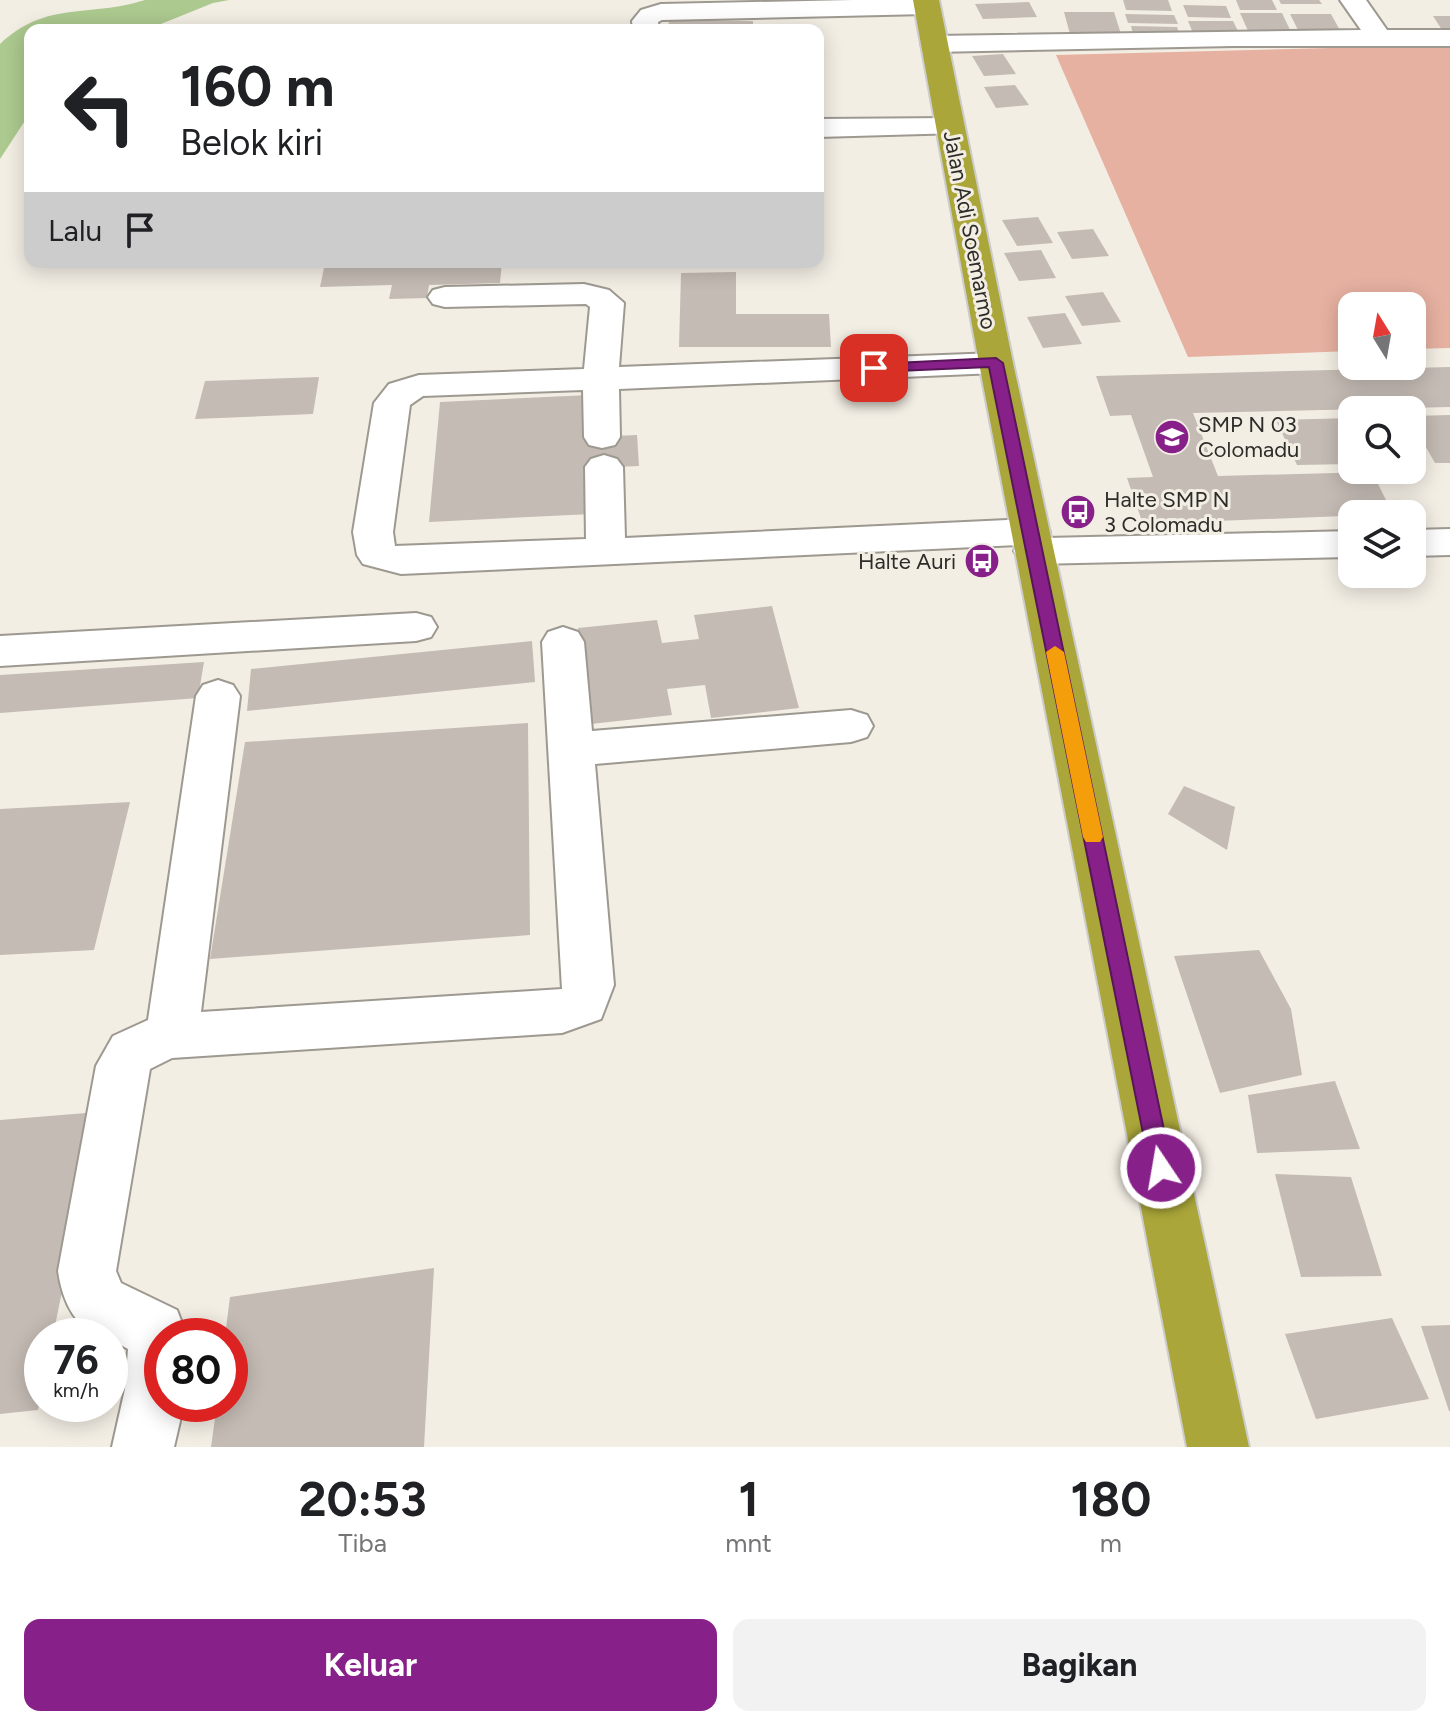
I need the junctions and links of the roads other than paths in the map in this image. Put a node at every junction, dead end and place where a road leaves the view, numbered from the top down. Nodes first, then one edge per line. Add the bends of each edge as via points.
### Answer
1 (1353, 0) edge
2 (929, 16) edge
3 (758, 20) edge
4 (645, 24) edge
5 (1450, 38) edge
6 (1380, 39) junction
7 (950, 127) junction
8 (824, 128) edge
9 (445, 297) dead end
10 (996, 363) junction
11 (601, 380) junction
12 (1032, 541) junction
13 (1450, 542) edge
14 (1426, 543) edge
15 (1338, 544) edge
16 (606, 551) junction
17 (416, 627) dead end
18 (563, 642) dead end
19 (0, 651) edge
20 (218, 696) dead end
21 (851, 726) dead end
22 (571, 749) junction
23 (172, 1036) junction
24 (143, 1447) edge
25 (1218, 1447) edge

1 - 6 street
2 - 3 street
2 - 6 street via 1233,38
2 - 7 highway, Jalan Adi Soemarmo
3 - 4 street via 661,12 650,15
5 - 6 street
7 - 8 street
7 - 10 highway, Jalan Adi Soemarmo
9 - 11 street via 597,297 607,303
10 - 11 street
10 - 12 highway, Jalan Adi Soemarmo
11 - 16 street
11 - 16 street via 419,386 402,392 392,403 373,532 377,555 388,560
12 - 15 street
12 - 16 street
12 - 25 highway, Jalan Adi Soemarmo
13 - 14 street
17 - 19 street
18 - 22 street
20 - 23 street
21 - 22 street
22 - 23 street via 589,985 583,1004 562,1011
23 - 24 street via 137,1045 122,1066 87,1271 90,1290 100,1303 156,1331 159,1370

